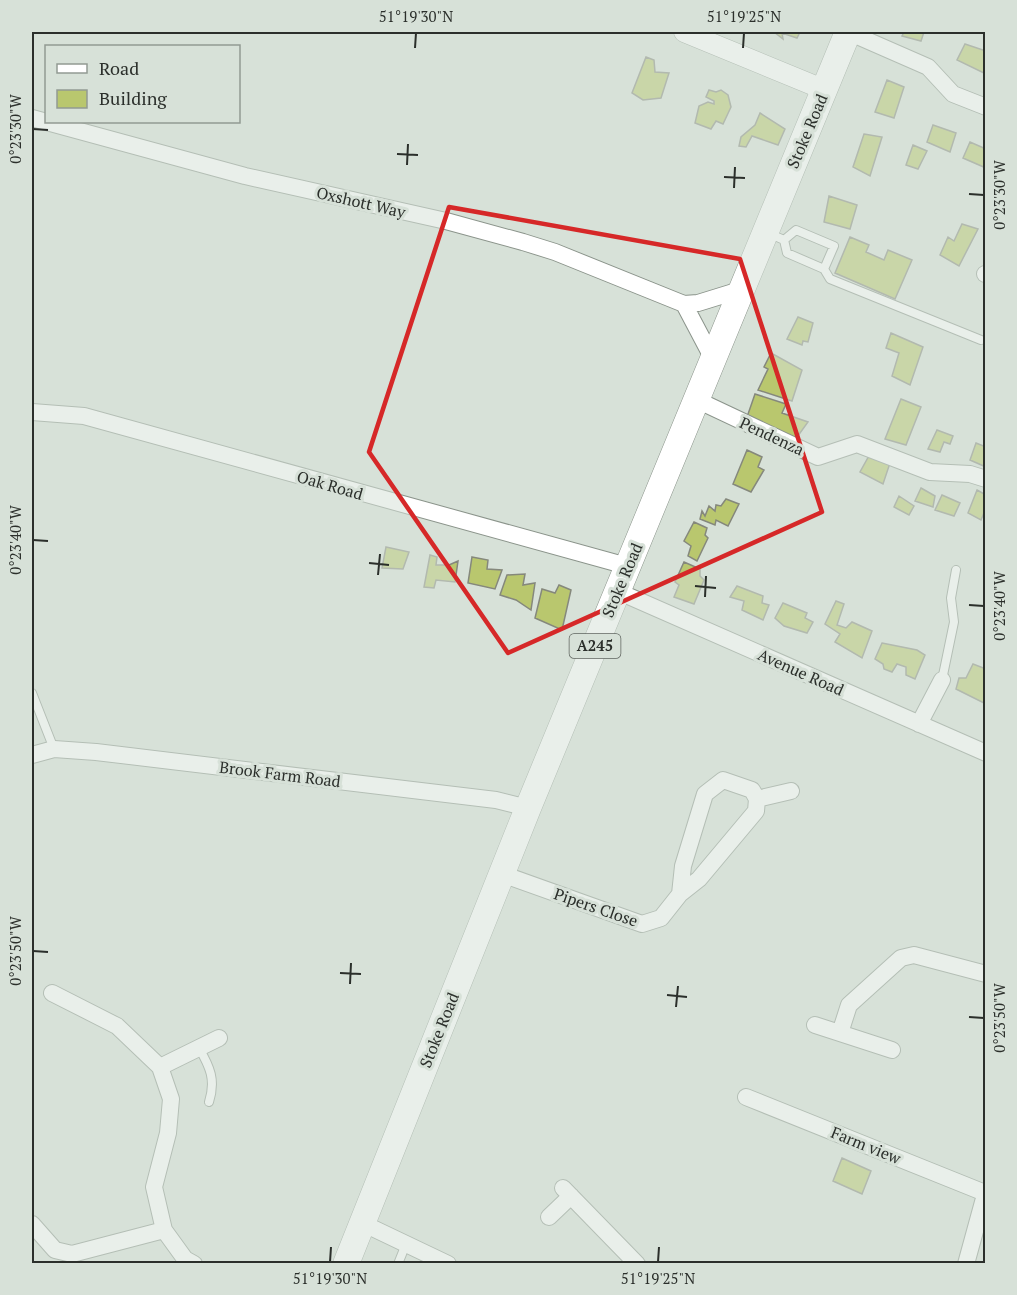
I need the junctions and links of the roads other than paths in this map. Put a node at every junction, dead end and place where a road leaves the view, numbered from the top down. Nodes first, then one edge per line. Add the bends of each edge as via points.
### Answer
1 (684, 32) edge
2 (848, 32) edge
3 (825, 90) junction
4 (986, 108) edge
5 (50, 123) edge
6 (775, 236) junction
7 (824, 269) junction
8 (740, 290) junction
9 (684, 304) junction
10 (981, 340) dead end
11 (713, 358) junction
12 (697, 400) junction
13 (32, 412) edge
14 (986, 479) edge
15 (627, 566) junction
16 (956, 570) dead end
17 (617, 591) junction
18 (942, 680) joint
19 (32, 693) edge
20 (919, 724) junction
21 (54, 749) junction
22 (986, 753) edge
23 (32, 755) edge
24 (791, 791) dead end
25 (757, 799) junction
26 (528, 808) junction
27 (502, 874) junction
28 (680, 894) junction
29 (986, 974) edge
30 (52, 993) dead end
31 (815, 1025) dead end
32 (840, 1033) junction
33 (219, 1038) dead end
34 (199, 1048) junction
35 (892, 1050) dead end
36 (160, 1067) junction
37 (746, 1097) dead end
38 (209, 1102) dead end
39 (985, 1192) edge
40 (549, 1217) dead end
41 (362, 1223) junction
42 (32, 1224) edge
43 (164, 1230) junction
44 (406, 1244) junction
45 (52, 1256) edge
46 (194, 1263) edge
47 (346, 1263) edge
48 (398, 1263) edge
49 (447, 1263) edge
50 (637, 1263) edge
51 (966, 1263) edge

1 - 3 street
2 - 3 main road, Stoke Road / A245
2 - 4 street via 928,67 953,94
3 - 6 main road, Stoke Road / A245
5 - 9 street, Oxshott Way via 245,176 523,242
6 - 7 lane via 787,253
6 - 7 lane via 796,230 834,246
6 - 8 main road, Stoke Road / A245
7 - 10 lane via 830,279
8 - 9 street
8 - 11 main road, Stoke Road / A245
9 - 11 street
11 - 12 main road, Stoke Road / A245
12 - 14 street, Pendenza via 818,458 857,444 930,472
12 - 15 main road, Stoke Road / A245
13 - 15 street, Oak Road via 84,416
15 - 17 main road, Stoke Road / A245
16 - 18 lane via 951,598 954,622
17 - 20 street, Avenue Road
17 - 26 main road, Stoke Road / A245
18 - 20 street
19 - 21 lane
20 - 22 street, Avenue Road
21 - 23 street, Brook Farm Road
21 - 26 street, Brook Farm Road via 496,800
24 - 25 street
25 - 28 street, Pipers Close via 756,811 699,879
25 - 28 street via 752,790 723,780 705,794 683,866
26 - 27 main road, Stoke Road / A245
27 - 28 street, Pipers Close via 642,924 662,918
27 - 41 main road, Stoke Road / A245
29 - 32 street via 914,955 901,958 849,1005
30 - 36 street via 117,1026
31 - 32 street
32 - 35 street
33 - 34 street
34 - 36 street
34 - 38 lane via 214,1083
36 - 43 street via 171,1100 168,1133 154,1187
37 - 39 street, Farm view
39 - 51 street
40 - 50 street via 567,1192
41 - 44 street
41 - 47 main road, Stoke Road / A245
42 - 45 street
43 - 45 street
43 - 46 street via 185,1259
44 - 48 lane
44 - 49 street

